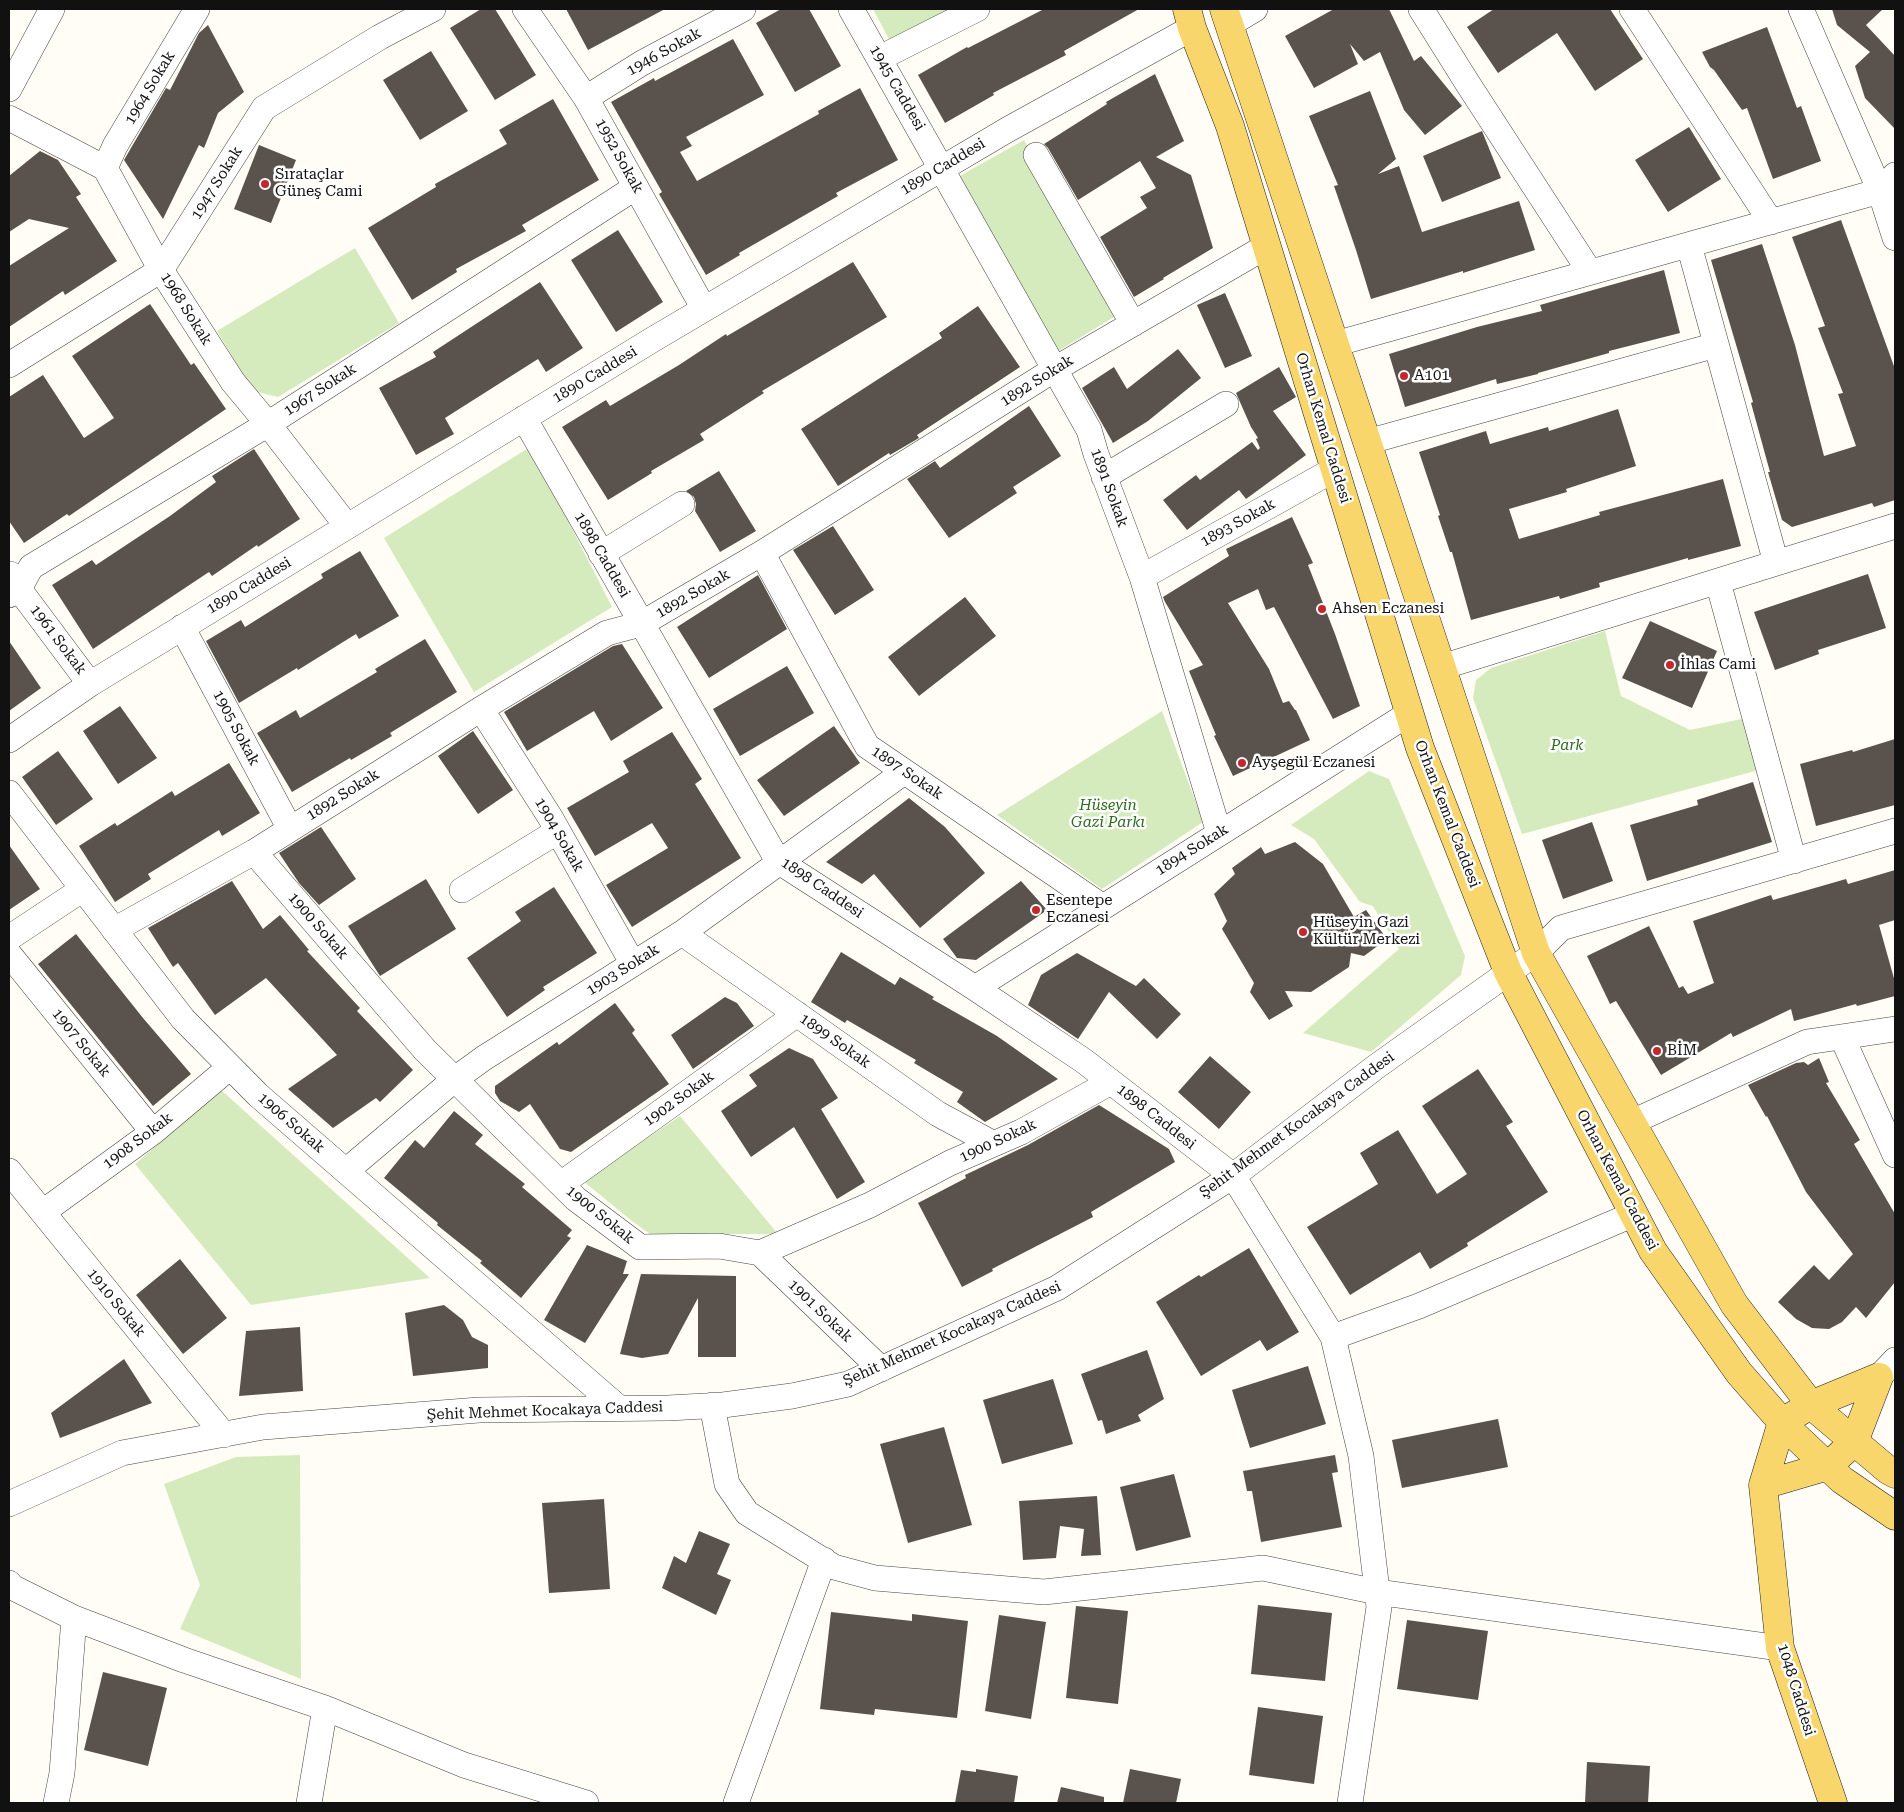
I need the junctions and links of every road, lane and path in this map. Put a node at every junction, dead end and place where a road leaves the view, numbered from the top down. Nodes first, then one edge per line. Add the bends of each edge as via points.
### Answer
1 (52, 9) edge
2 (197, 9) edge
3 (432, 9) edge
4 (525, 9) edge
5 (743, 9) edge
6 (851, 9) edge
7 (977, 9) edge
8 (1255, 9) edge
9 (1421, 9) edge
10 (1632, 9) edge
11 (1801, 9) edge
12 (1227, 16) edge
13 (1190, 18) edge
14 (880, 58) junction
15 (9, 89) edge
16 (586, 98) junction
17 (9, 118) edge
18 (1036, 155) dead end
19 (105, 168) junction
20 (942, 168) junction
21 (1888, 183) edge
22 (636, 187) junction
23 (1771, 222) junction
24 (1895, 238) edge
25 (1689, 245) junction
26 (1267, 246) junction
27 (161, 270) junction
28 (1590, 272) junction
29 (704, 309) junction
30 (1133, 324) junction
31 (1335, 344) junction
32 (1716, 345) junction
33 (9, 365) edge
34 (1055, 369) junction
35 (1226, 404) dead end
36 (524, 418) junction
37 (268, 424) junction
38 (1367, 442) junction
39 (1335, 468) junction
40 (1104, 477) junction
41 (682, 504) dead end
42 (347, 526) junction
43 (1895, 526) edge
44 (762, 553) junction
45 (601, 554) junction
46 (1776, 563) junction
47 (1142, 577) junction
48 (1718, 582) junction
49 (12, 585) edge
50 (641, 624) junction
51 (182, 627) junction
52 (1442, 667) junction
53 (90, 684) junction
54 (482, 709) junction
55 (1410, 713) junction
56 (9, 740) edge
57 (904, 772) junction
58 (9, 793) edge
59 (290, 829) junction
60 (558, 831) junction
61 (1895, 832) edge
62 (1219, 834) junction
63 (254, 852) junction
64 (778, 861) junction
65 (1794, 861) junction
66 (83, 889) junction
67 (462, 890) dead end
68 (1103, 907) junction
69 (114, 930) junction
70 (682, 933) junction
71 (9, 938) edge
72 (1536, 953) junction
73 (9, 954) edge
74 (633, 964) junction
75 (1508, 972) junction
76 (975, 988) junction
77 (797, 1014) junction
78 (1895, 1029) edge
79 (1842, 1037) junction
80 (230, 1067) junction
81 (455, 1079) junction
82 (1111, 1082) junction
83 (1632, 1122) junction
84 (153, 1132) junction
85 (992, 1143) junction
86 (1895, 1155) edge
87 (9, 1171) edge
88 (346, 1171) junction
89 (1233, 1176) junction
90 (562, 1184) junction
91 (43, 1212) junction
92 (1634, 1214) junction
93 (760, 1253) junction
94 (1334, 1337) junction
95 (1887, 1368) edge
96 (881, 1369) junction
97 (712, 1405) junction
98 (619, 1408) junction
99 (1797, 1414) junction
100 (224, 1435) junction
101 (1841, 1454) junction
102 (1895, 1474) edge
103 (1763, 1485) junction
104 (9, 1504) edge
105 (1895, 1516) edge
106 (824, 1560) junction
107 (9, 1584) edge
108 (1377, 1592) junction
109 (74, 1618) junction
110 (1780, 1648) junction
111 (325, 1708) junction
112 (56, 1803) edge
113 (308, 1803) edge
114 (586, 1803) edge
115 (736, 1803) edge
116 (1350, 1803) edge
117 (1833, 1803) edge

1 - 15 street
2 - 19 street, 1964 Sokak
3 - 27 street, 1947 Sokak via 264,108
4 - 16 street, 1952 Sokak
5 - 16 street, 1946 Sokak via 642,63
6 - 14 street, 1945 Caddesi
7 - 14 street
8 - 12 street
9 - 28 street
10 - 23 street
11 - 21 street
12 - 13 main road
12 - 31 main road, Orhan Kemal Caddesi
13 - 20 street, 1890 Caddesi
13 - 26 main road, Orhan Kemal Caddesi via 1230,126
14 - 20 street, 1945 Caddesi
16 - 22 street, 1952 Sokak
17 - 19 street
18 - 30 street
19 - 27 street, 1968 Sokak
20 - 29 street, 1890 Caddesi
20 - 34 street, 1891 Sokak
21 - 23 street
21 - 24 street
22 - 29 street, 1952 Sokak
22 - 37 street, 1967 Sokak
23 - 25 street
25 - 28 street
25 - 32 street
26 - 30 street, 1892 Sokak
26 - 39 main road, Orhan Kemal Caddesi
27 - 33 street, 1947 Sokak
27 - 37 street, 1968 Sokak via 233,382
28 - 31 street
29 - 36 street, 1890 Caddesi
30 - 34 street, 1892 Sokak
31 - 38 main road, Orhan Kemal Caddesi
32 - 38 street
32 - 46 street
34 - 40 street, 1891 Sokak via 1089,430
34 - 44 street, 1892 Sokak
35 - 40 street
36 - 42 street, 1890 Caddesi
36 - 45 street, 1898 Caddesi
37 - 42 street, 1968 Sokak
37 - 49 street, 1967 Sokak via 31,567
38 - 52 main road, Orhan Kemal Caddesi
39 - 47 street, 1893 Sokak
39 - 55 main road, Orhan Kemal Caddesi
40 - 47 street, 1891 Sokak
41 - 45 street
42 - 51 street, 1890 Caddesi
43 - 46 street
44 - 50 street, 1892 Sokak
44 - 57 street, 1897 Sokak via 867,746
45 - 50 street, 1898 Caddesi
46 - 48 street
47 - 62 street, 1891 Sokak
48 - 52 street
48 - 65 street
49 - 53 street, 1961 Sokak
50 - 54 street, 1892 Sokak via 607,633
50 - 64 street, 1898 Caddesi
51 - 53 street, 1890 Caddesi
51 - 59 street, 1905 Sokak
52 - 72 main road, Orhan Kemal Caddesi
53 - 56 street, 1890 Caddesi
54 - 59 street, 1892 Sokak
54 - 60 street, 1904 Sokak
55 - 62 street, 1894 Sokak
55 - 75 main road, Orhan Kemal Caddesi via 1420,748
57 - 64 street, 1903 Sokak
57 - 68 street, 1897 Sokak
58 - 66 street, 1906 Sokak
59 - 63 street, 1892 Sokak
60 - 67 street
60 - 74 street, 1904 Sokak
61 - 65 street, Şehit Mehmet Kocakaya Caddesi
62 - 68 street, 1894 Sokak
63 - 69 street, 1892 Sokak
63 - 81 street, 1900 Sokak via 425,1050
64 - 70 street, 1903 Sokak
64 - 76 street, 1898 Caddesi
65 - 72 street, Şehit Mehmet Kocakaya Caddesi via 1561,928
66 - 69 street, 1906 Sokak
66 - 71 street
68 - 76 street, 1894 Sokak
69 - 80 street, 1906 Sokak via 183,1019
70 - 74 street, 1903 Sokak
70 - 77 street, 1899 Sokak
72 - 75 street, Şehit Mehmet Kocakaya Caddesi
72 - 83 main road, Orhan Kemal Caddesi
73 - 84 street, 1907 Sokak
74 - 81 street, 1903 Sokak
75 - 89 street, Şehit Mehmet Kocakaya Caddesi via 1377,1066
75 - 92 main road, Orhan Kemal Caddesi
76 - 82 street, 1898 Caddesi
77 - 85 street, 1899 Sokak via 938,1114
77 - 90 street, 1902 Sokak
78 - 79 street
79 - 83 street via 1807,1042
79 - 86 street
80 - 84 street, 1908 Sokak
80 - 88 street, 1906 Sokak
81 - 88 street, 1903 Sokak
81 - 90 street, 1900 Sokak
82 - 85 street, 1900 Sokak via 1021,1132
82 - 89 street, 1898 Caddesi
83 - 99 main road, Orhan Kemal Caddesi
84 - 91 street, 1908 Sokak
85 - 93 street, 1900 Sokak via 870,1205
87 - 91 street, 1910 Sokak
88 - 98 street, 1906 Sokak
89 - 94 street
89 - 96 street, Şehit Mehmet Kocakaya Caddesi via 1058,1288
90 - 93 street, 1900 Sokak via 576,1199 640,1247 719,1246
91 - 100 street, 1910 Sokak
92 - 94 street via 1419,1306
92 - 99 main road, Orhan Kemal Caddesi via 1653,1251 1739,1373
93 - 96 street, 1901 Sokak
94 - 108 street via 1361,1456
95 - 99 main road
95 - 101 main road
96 - 97 street, Şehit Mehmet Kocakaya Caddesi via 848,1384 792,1396
97 - 98 street, Şehit Mehmet Kocakaya Caddesi
97 - 106 street via 727,1484 747,1513
98 - 100 street, Şehit Mehmet Kocakaya Caddesi via 479,1410 263,1427
99 - 101 main road, Orhan Kemal Caddesi
99 - 101 main road, Orhan Kemal Caddesi
99 - 103 main road, 1048 Caddesi
100 - 104 street, Şehit Mehmet Kocakaya Caddesi via 122,1453
101 - 102 main road, Orhan Kemal Caddesi
101 - 103 main road
101 - 105 main road, Orhan Kemal Caddesi via 1842,1480
103 - 110 main road, 1048 Caddesi
106 - 108 street via 834,1567 875,1578 1044,1592 1263,1568
106 - 115 street
107 - 109 street
108 - 110 street
108 - 116 street via 1379,1607
109 - 111 street
109 - 112 street via 62,1774
110 - 117 main road, 1048 Caddesi
111 - 113 street
111 - 114 street via 464,1764

